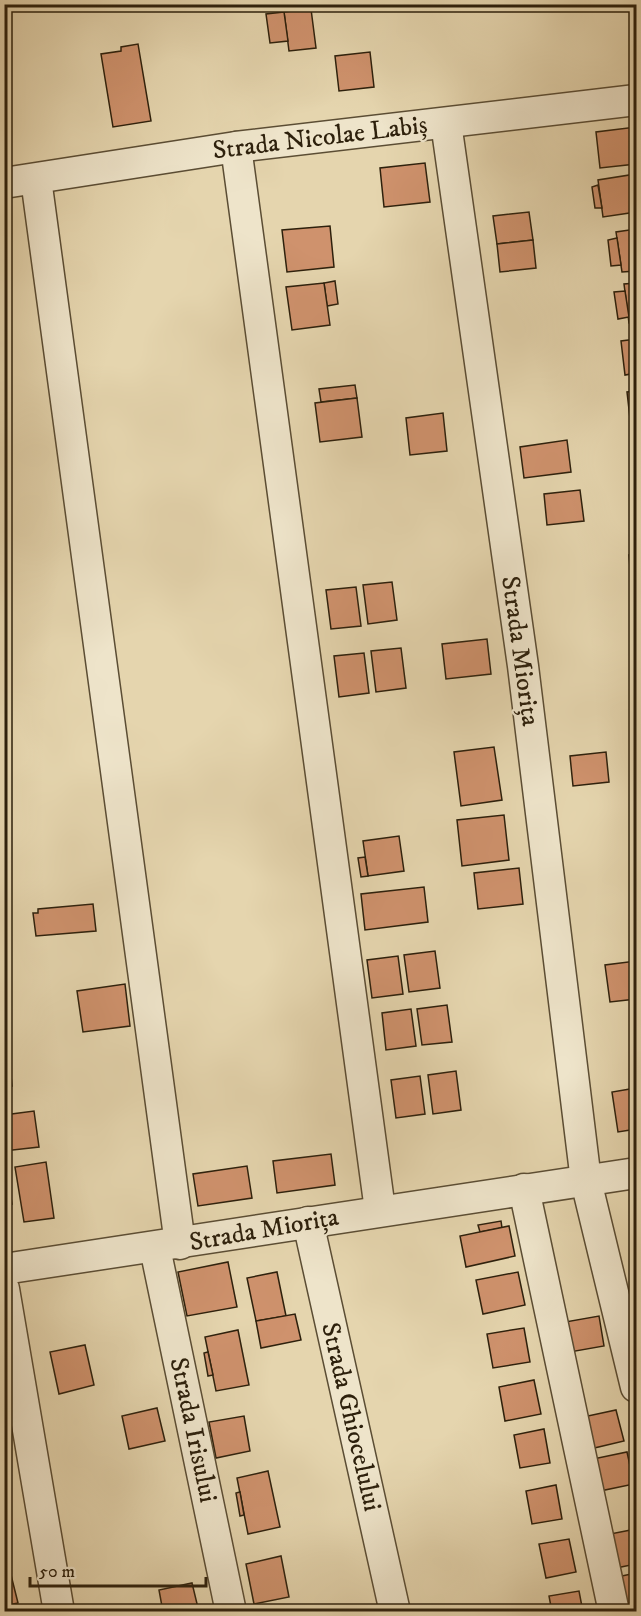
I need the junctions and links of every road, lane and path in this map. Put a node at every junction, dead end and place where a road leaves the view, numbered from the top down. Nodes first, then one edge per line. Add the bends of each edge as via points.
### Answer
1 (636, 100) edge
2 (446, 123) junction
3 (236, 147) junction
4 (36, 179) junction
5 (4, 183) edge
6 (636, 1173) edge
7 (586, 1181) junction
8 (524, 1189) junction
9 (380, 1210) junction
10 (308, 1222) junction
11 (167, 1246) junction
12 (4, 1269) edge
13 (4, 1289) edge
14 (636, 1387) edge
15 (59, 1611) edge
16 (231, 1611) edge
17 (394, 1611) edge
18 (614, 1611) edge

1 - 2 street, Strada Nicolae Labiș
2 - 3 street, Strada Nicolae Labiș
2 - 7 street, Strada Miorița via 523,666
3 - 4 street, Strada Nicolae Labiș
3 - 9 street
4 - 5 street, Strada Nicolae Labiș
4 - 11 street, Strada Irisului
6 - 7 street, Strada Miorița
7 - 8 street, Strada Miorița
7 - 14 street, Strada Miorița
8 - 9 street, Strada Miorița
8 - 18 street
9 - 10 street, Strada Miorița
10 - 11 street, Strada Miorița
10 - 17 street, Strada Ghiocelului
11 - 12 street, Strada Miorița
11 - 16 street, Strada Irisului
13 - 15 street

